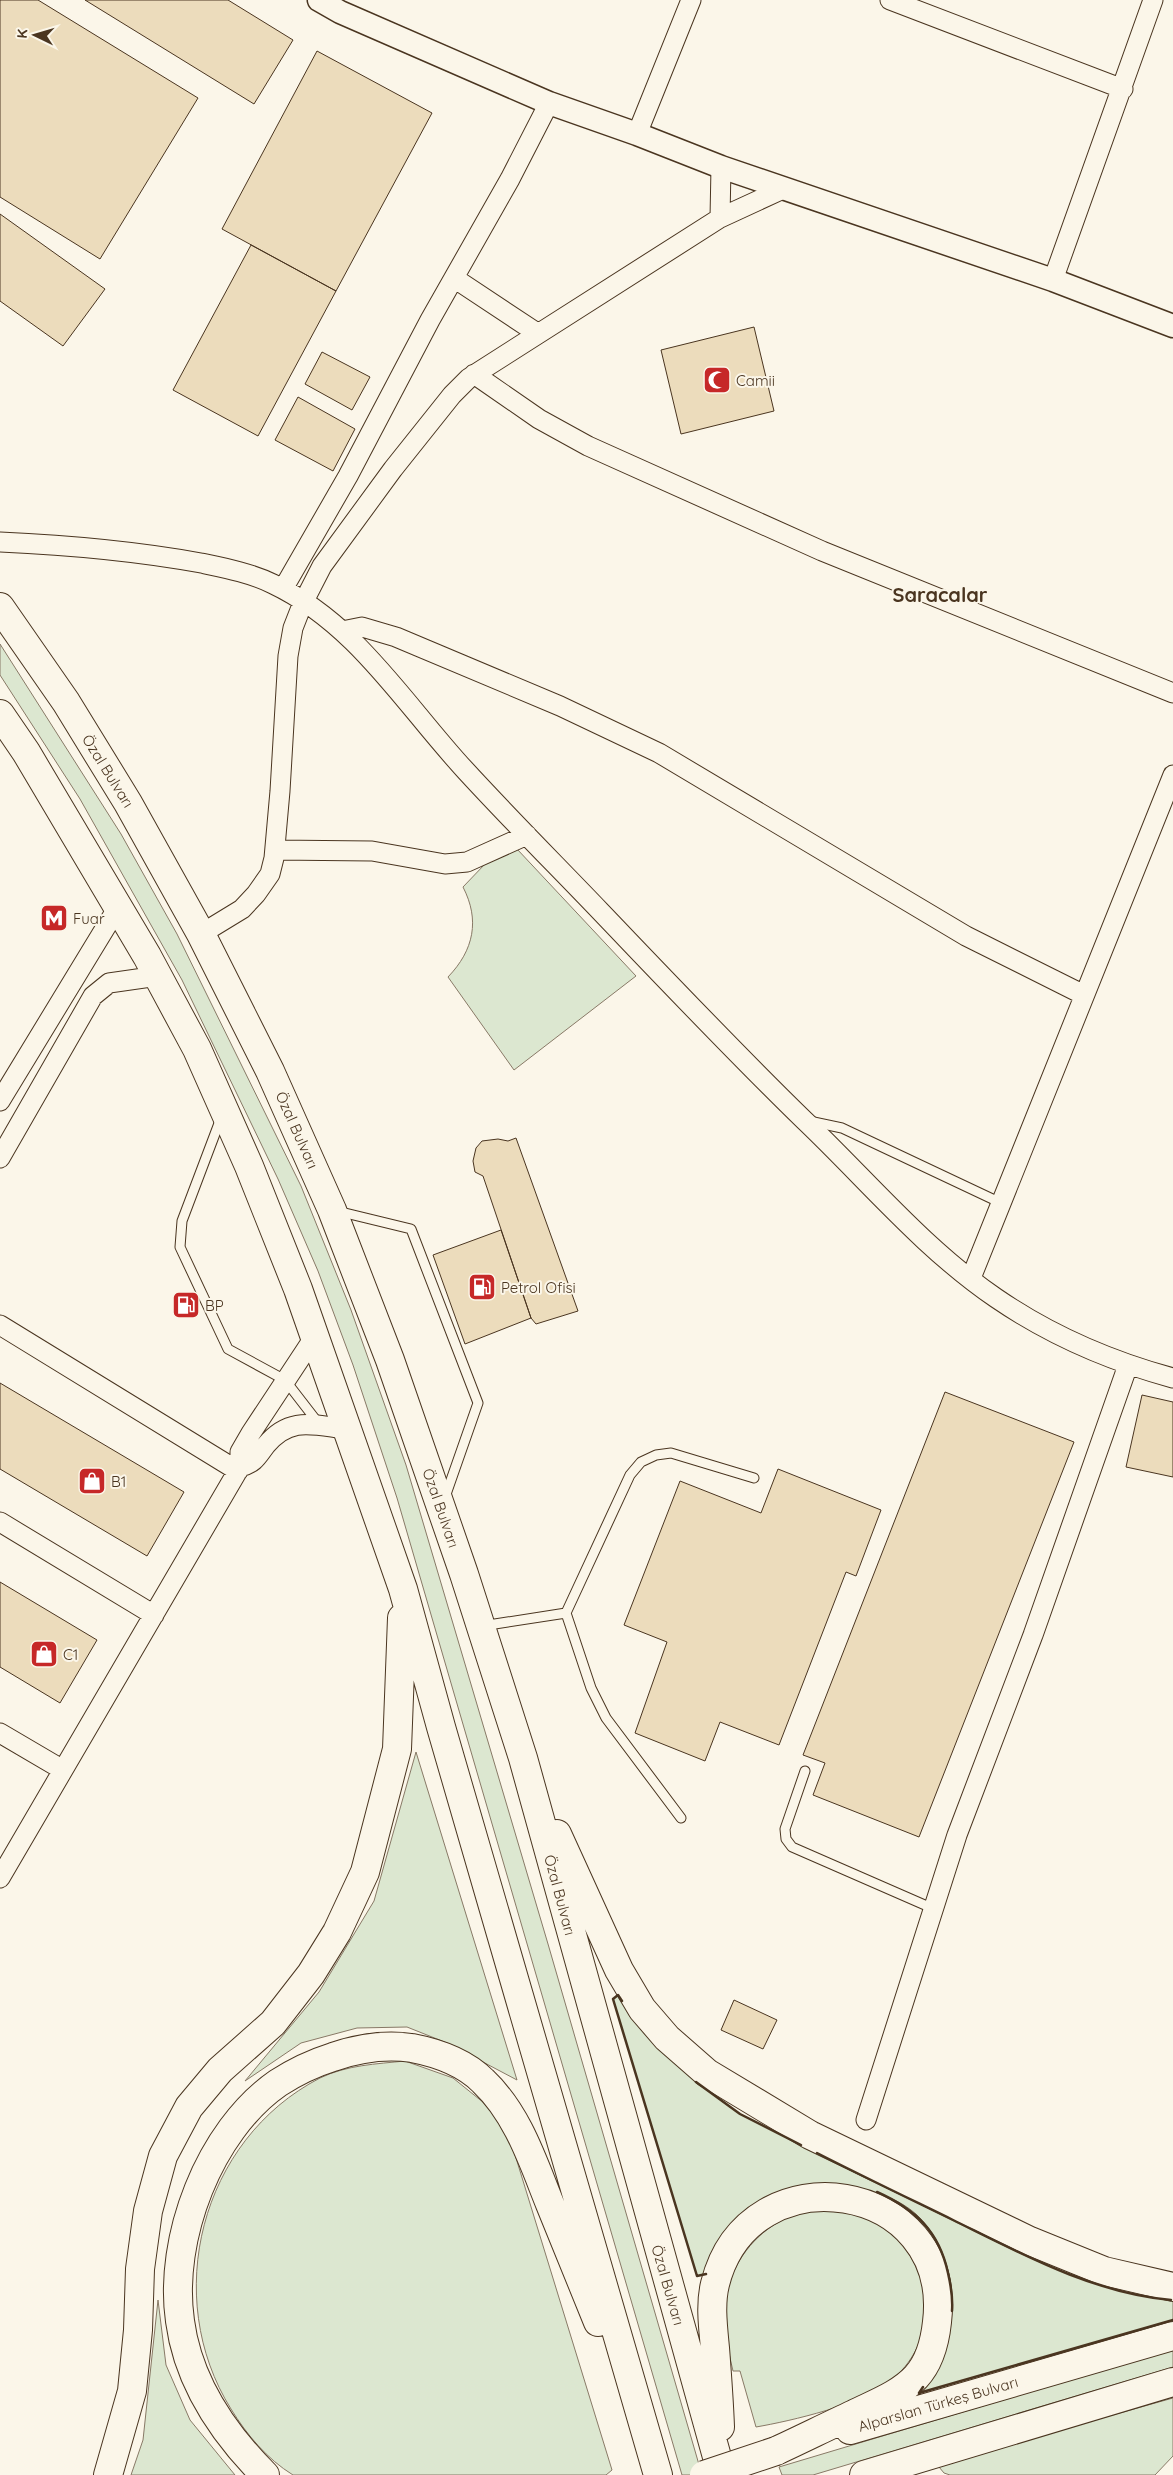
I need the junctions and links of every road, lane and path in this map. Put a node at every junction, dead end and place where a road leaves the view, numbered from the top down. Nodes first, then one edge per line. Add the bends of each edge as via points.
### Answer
1 (319, 0) edge
2 (691, 0) edge
3 (890, 0) edge
4 (1153, 0) edge
5 (1123, 89) junction
6 (549, 103) junction
7 (637, 134) junction
8 (721, 167) junction
9 (785, 188) junction
10 (720, 218) junction
11 (454, 278) junction
12 (1053, 280) junction
13 (1173, 326) edge
14 (537, 333) junction
15 (474, 374) junction
16 (0, 542) edge
17 (283, 589) junction
18 (304, 602) junction
19 (0, 607) edge
20 (342, 631) junction
21 (1173, 693) edge
22 (0, 714) edge
23 (0, 738) edge
24 (26, 752) junction
25 (1173, 775) edge
26 (527, 835) junction
27 (275, 850) junction
28 (118, 907) junction
29 (201, 934) junction
30 (158, 976) junction
31 (1084, 995) junction
32 (0, 1101) edge
33 (224, 1111) junction
34 (803, 1119) junction
35 (0, 1158) edge
36 (1001, 1203) junction
37 (332, 1210) junction
38 (971, 1278) junction
39 (0, 1325) edge
40 (315, 1336) junction
41 (1128, 1365) junction
42 (1173, 1378) edge
43 (285, 1380) junction
44 (333, 1428) junction
45 (239, 1469) junction
46 (754, 1478) dead end
47 (441, 1506) junction
48 (0, 1522) edge
49 (403, 1590) junction
50 (566, 1613) junction
51 (154, 1615) junction
52 (480, 1626) junction
53 (0, 1733) edge
54 (523, 1758) junction
55 (63, 1770) junction
56 (805, 1772) dead end
57 (681, 1818) dead end
58 (0, 1878) edge
59 (934, 1909) junction
60 (866, 2120) dead end
61 (1173, 2287) edge
62 (1173, 2336) edge
63 (1173, 2382) edge
64 (776, 2451) junction
65 (657, 2471) edge
66 (108, 2475) edge
67 (265, 2475) edge
68 (704, 2475) edge
69 (723, 2475) edge
70 (864, 2475) edge

1 - 6 street
2 - 7 street
3 - 5 street
4 - 5 street
5 - 12 street
6 - 7 street
6 - 11 street
7 - 8 street
8 - 9 street
8 - 10 street
9 - 10 street
9 - 12 street
10 - 14 street
11 - 14 street
11 - 17 street via 337,497
12 - 13 street
14 - 15 street
15 - 18 street via 452,395 392,468 322,566
15 - 21 street via 539,419 588,446 822,551
16 - 17 street via 166,556 230,569
17 - 18 street
18 - 20 street
18 - 27 street via 293,628 288,656
19 - 29 highway, Özal Bulvarı via 66,702 128,803
20 - 26 street via 376,664 462,766
20 - 31 street via 362,626 396,637 560,706 659,753 920,910
22 - 24 highway
23 - 24 street
24 - 28 highway
25 - 31 street
26 - 27 street via 467,862 445,864 372,851
26 - 34 street via 711,1028
27 - 29 street via 270,874 256,894 242,909
28 - 30 highway
28 - 32 street
29 - 37 highway, Özal Bulvarı via 270,1071
30 - 33 highway
30 - 35 street via 109,984 93,996
31 - 36 street
33 - 40 highway
33 - 43 lane via 182,1221 180,1247 228,1349
34 - 36 lane via 842,1128
34 - 38 street via 904,1220
36 - 38 street
37 - 47 highway, Özal Bulvarı via 390,1360
37 - 47 lane via 411,1229 478,1404
38 - 41 street via 996,1298 1043,1326 1082,1347
39 - 45 street
40 - 43 street
40 - 44 highway
41 - 42 street
41 - 59 street via 1033,1635 957,1835
43 - 44 lane
43 - 45 street via 240,1452
44 - 45 street via 291,1426 273,1437 252,1464
44 - 49 highway
45 - 51 street
46 - 50 lane via 672,1453 656,1455 641,1462 630,1475
47 - 52 highway, Özal Bulvarı
48 - 51 street
49 - 65 highway
49 - 66 highway via 397,1749 365,1872 338,1932 310,1974 273,2023 220,2070 189,2107 163,2156 148,2211 140,2269 132,2391
50 - 52 lane
50 - 57 lane via 591,1688 606,1718
51 - 55 street
52 - 54 highway, Özal Bulvarı
53 - 55 street
54 - 61 highway via 619,1970 642,2009 666,2038 707,2074 810,2135 1030,2241 1104,2270
54 - 69 highway, Özal Bulvarı
55 - 58 street
56 - 59 lane via 786,1829 786,1839 792,1847
59 - 60 street
62 - 64 highway, Alparslan Türkeş Bulvarı
63 - 70 highway
64 - 68 highway, Alparslan Türkeş Bulvarı, bridge
64 - 69 highway via 898,2392 917,2376 930,2355 939,2311 931,2267 902,2224 868,2203 827,2196 783,2205 746,2227 720,2265 712,2312
65 - 67 highway via 516,2124 496,2094 466,2067 446,2057 395,2046 369,2047 344,2053 301,2070 277,2084 236,2123 216,2154 189,2216 178,2290 185,2348 207,2404 244,2454

